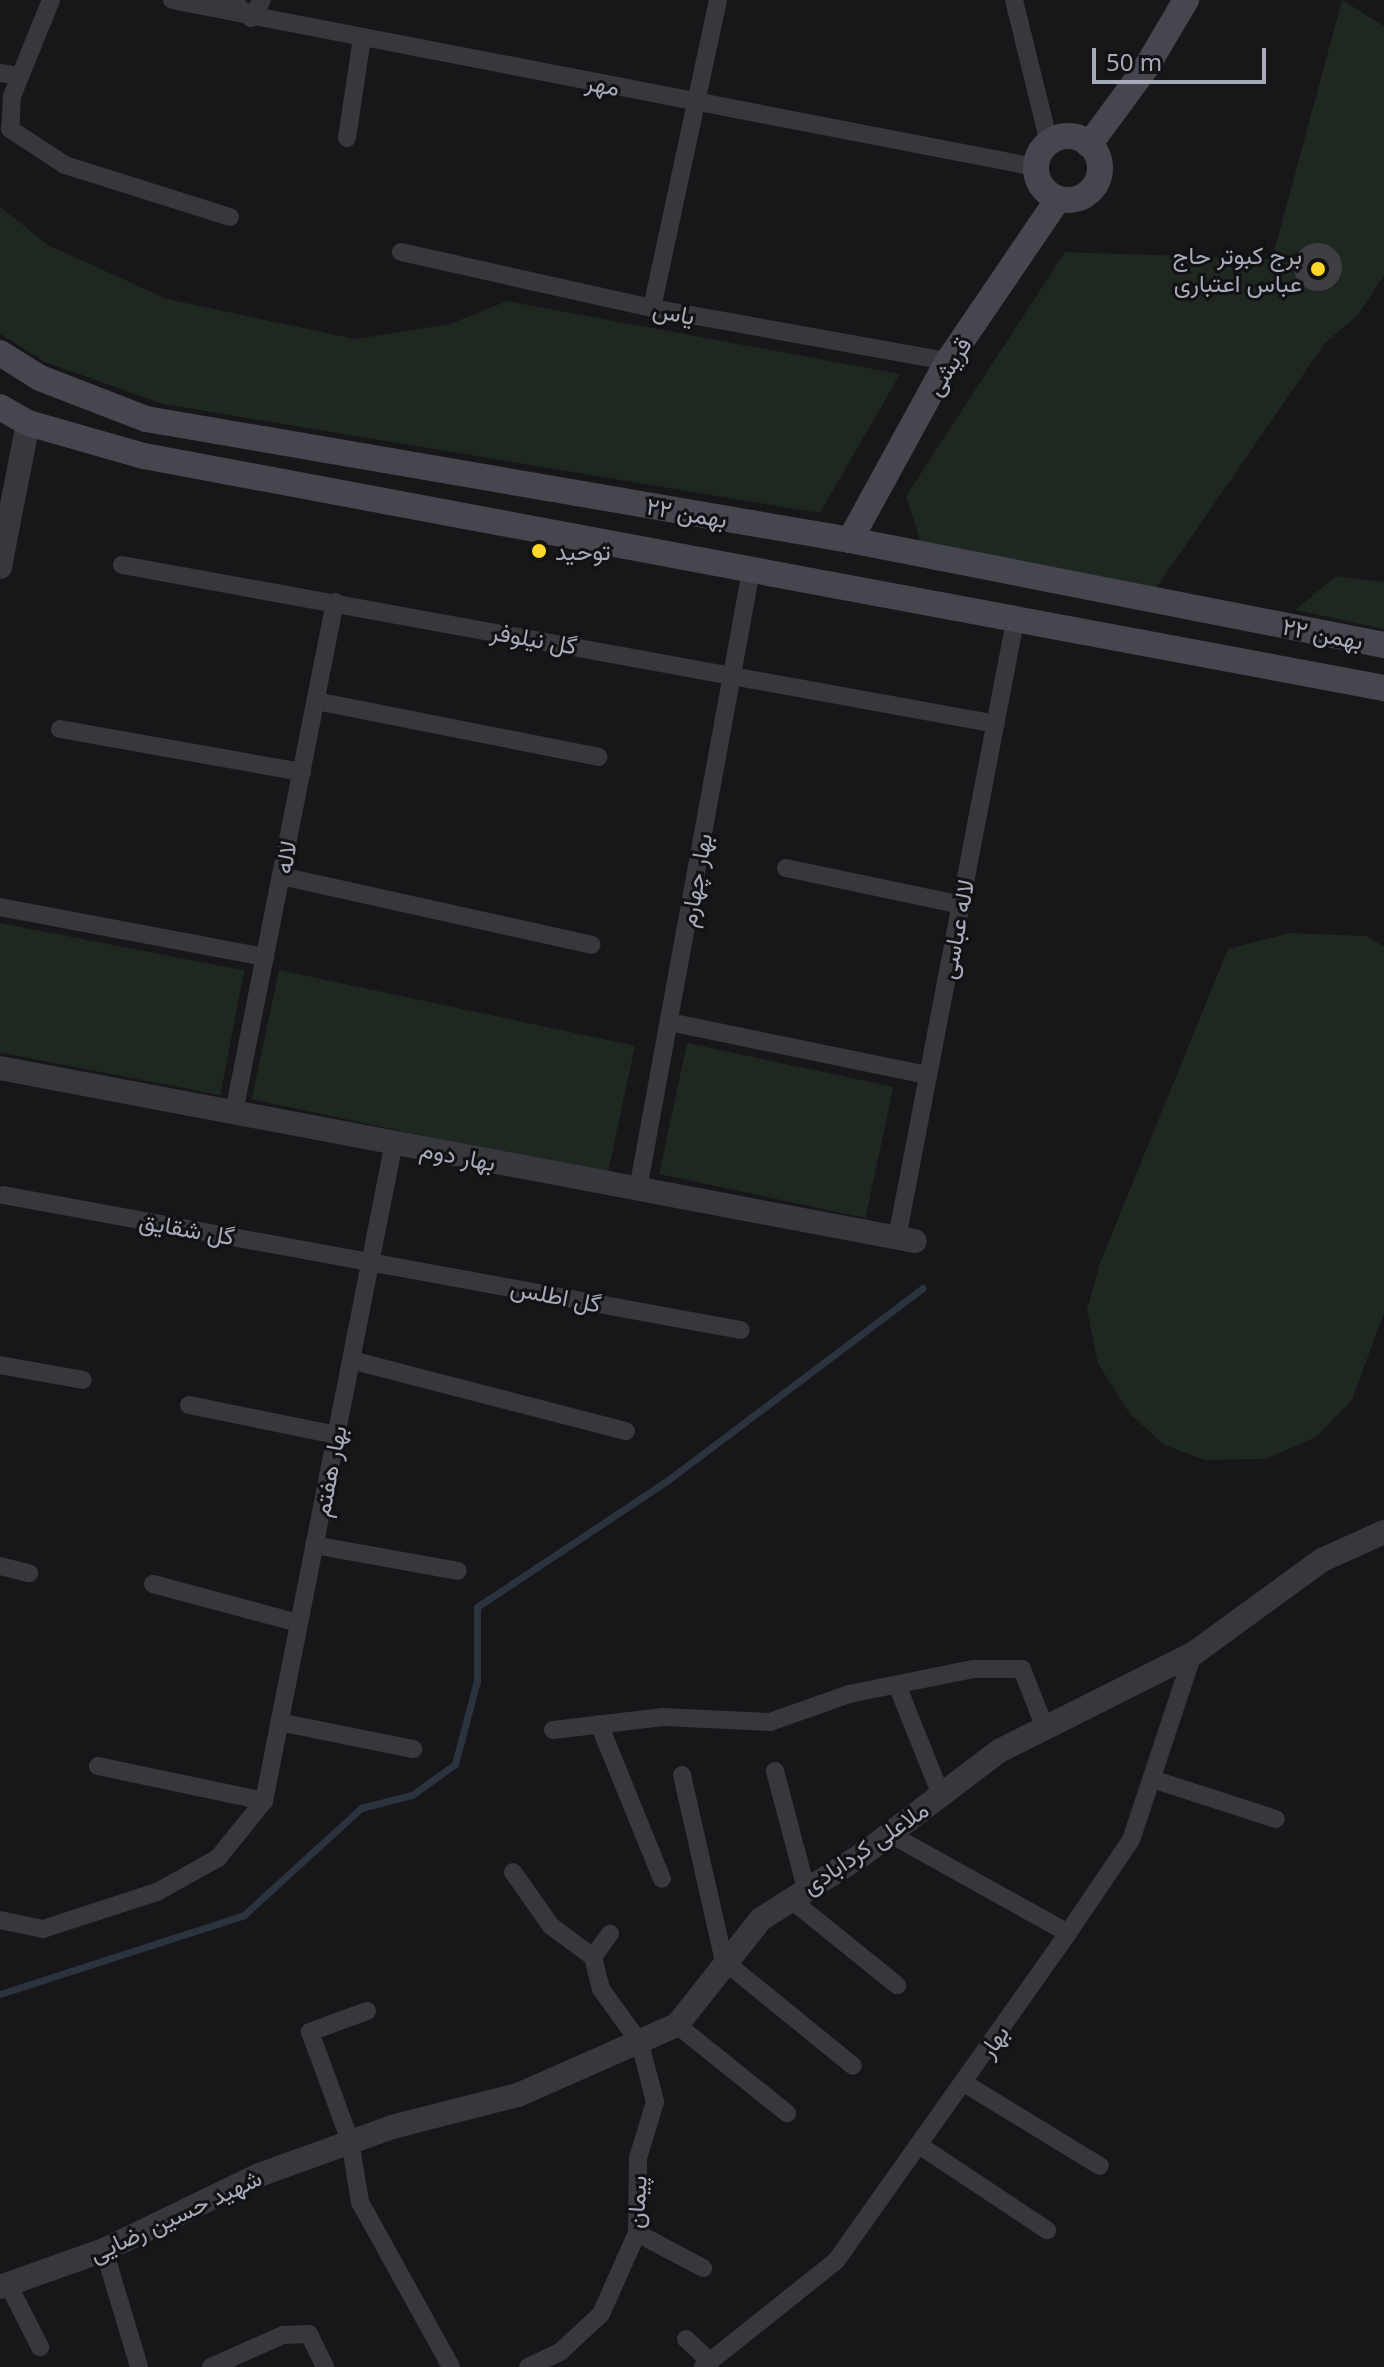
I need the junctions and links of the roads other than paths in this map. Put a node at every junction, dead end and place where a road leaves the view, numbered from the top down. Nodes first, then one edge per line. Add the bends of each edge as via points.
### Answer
1 (51, 0) edge
2 (172, 0) edge
3 (231, 0) edge
4 (262, 0) edge
5 (718, 0) edge
6 (1014, 0) edge
7 (1186, 0) edge
8 (251, 18) junction
9 (362, 38) junction
10 (0, 73) edge
11 (20, 76) junction
12 (696, 102) junction
13 (347, 138) dead end
14 (1049, 142) junction
15 (1089, 145) junction
16 (1035, 167) junction
17 (1058, 199) junction
18 (230, 217) dead end
19 (401, 252) dead end
20 (652, 308) junction
21 (0, 353) edge
22 (948, 361) junction
23 (0, 407) edge
24 (28, 423) junction
25 (8, 489) edge
26 (850, 540) junction
27 (122, 565) dead end
28 (0, 567) edge
29 (751, 571) junction
30 (335, 602) junction
31 (1015, 621) junction
32 (1384, 645) edge
33 (733, 674) junction
34 (1384, 688) edge
35 (316, 701) junction
36 (996, 724) junction
37 (60, 729) dead end
38 (599, 757) dead end
39 (302, 772) junction
40 (786, 868) dead end
41 (281, 876) junction
42 (961, 905) junction
43 (0, 907) edge
44 (591, 945) dead end
45 (265, 957) junction
46 (669, 1022) junction
47 (0, 1068) edge
48 (928, 1075) junction
49 (234, 1112) junction
50 (394, 1142) junction
51 (638, 1189) junction
52 (3, 1195) dead end
53 (906, 1239) joint
54 (370, 1260) junction
55 (741, 1330) dead end
56 (351, 1360) junction
57 (0, 1365) edge
58 (83, 1380) dead end
59 (189, 1405) dead end
60 (626, 1431) dead end
61 (336, 1435) junction
62 (1384, 1532) edge
63 (314, 1545) junction
64 (0, 1566) edge
65 (458, 1571) dead end
66 (29, 1573) dead end
67 (153, 1584) dead end
68 (299, 1623) junction
69 (1193, 1654) junction
70 (897, 1685) junction
71 (279, 1722) junction
72 (599, 1724) junction
73 (1045, 1728) junction
74 (553, 1730) dead end
75 (413, 1749) dead end
76 (98, 1766) dead end
77 (775, 1771) dead end
78 (682, 1775) dead end
79 (1152, 1779) junction
80 (941, 1795) junction
81 (264, 1801) junction
82 (1276, 1819) dead end
83 (890, 1834) junction
84 (513, 1872) dead end
85 (662, 1879) dead end
86 (798, 1893) junction
87 (0, 1920) edge
88 (1068, 1933) junction
89 (610, 1934) dead end
90 (593, 1957) junction
91 (724, 1961) junction
92 (897, 1985) dead end
93 (367, 2011) dead end
94 (677, 2025) junction
95 (640, 2043) junction
96 (853, 2066) dead end
97 (964, 2083) junction
98 (787, 2113) dead end
99 (350, 2141) junction
100 (919, 2145) junction
101 (1100, 2166) dead end
102 (1047, 2230) dead end
103 (637, 2233) junction
104 (104, 2250) junction
105 (703, 2268) dead end
106 (4, 2286) edge
107 (686, 2339) dead end
108 (40, 2347) dead end
109 (707, 2364) edge
110 (139, 2367) edge
111 (211, 2367) edge
112 (325, 2367) edge
113 (451, 2367) edge
114 (528, 2367) edge

1 - 11 street
2 - 8 street, مهر
3 - 8 street
4 - 8 street
5 - 12 street
6 - 14 street
7 - 15 main road via 1147,66
8 - 9 street, مهر
9 - 12 street, مهر
9 - 13 street
10 - 11 street
11 - 18 street via 12,96 10,129 65,165
12 - 16 street, مهر
12 - 20 street
14 - 15 main road via 1077,138
14 - 16 main road
15 - 17 main road via 1098,157 1096,184 1073,200
16 - 17 main road via 1046,192
17 - 22 main road, قریشی
19 - 20 street, یاس
20 - 22 street, یاس
21 - 26 main road, ۲۲ بهمن via 40,378 146,419
22 - 26 main road, قریشی
23 - 24 main road, ۲۲ بهمن
24 - 25 street
24 - 29 main road, ۲۲ بهمن via 144,456
25 - 28 street
26 - 32 main road, ۲۲ بهمن
27 - 30 street, گل نیلوفر
29 - 31 main road, ۲۲ بهمن
29 - 33 street, بهار چهارم
30 - 33 street, گل نیلوفر
30 - 35 street, لاله
31 - 34 main road, ۲۲ بهمن
31 - 36 street, لاله عباسی
33 - 36 street, گل نیلوفر
33 - 46 street, بهار چهارم
35 - 38 street
35 - 39 street, لاله
36 - 42 street, لاله عباسی
37 - 39 street
39 - 41 street, لاله
40 - 42 street
41 - 44 street
41 - 45 street, لاله
42 - 48 street, لاله عباسی
43 - 45 street
45 - 49 street, لاله
46 - 48 street
46 - 51 street, بهار چهارم
47 - 49 street, بهار دوم
48 - 53 street, لاله عباسی
49 - 50 street, بهار دوم
50 - 51 street, بهار دوم
50 - 54 street, بهار هفتم
51 - 53 street, بهار دوم
52 - 54 street, گل شقایق
54 - 55 street, گل اطلس
54 - 56 street, بهار هفتم
56 - 60 street
56 - 61 street, بهار هفتم
57 - 58 street
59 - 61 street
61 - 63 street, بهار هفتم
62 - 69 street, ملاعلی کردابادی via 1322,1560
63 - 65 street
63 - 68 street, بهار هفتم
64 - 66 street
67 - 68 street
68 - 71 street, بهار هفتم
69 - 73 street, ملاعلی کردابادی
69 - 79 street, بهار
70 - 72 street via 804,1707 770,1722 663,1717
70 - 73 street via 973,1669 1022,1669
70 - 80 street
71 - 75 street
71 - 81 street, بهار هفتم
72 - 74 street
72 - 85 street
73 - 80 street, ملاعلی کردابادی via 999,1751
76 - 81 street
77 - 86 street
78 - 91 street
79 - 82 street
79 - 88 street, بهار via 1131,1840
80 - 83 street, ملاعلی کردابادی
81 - 87 street via 218,1858 157,1892 43,1929
83 - 86 street, ملاعلی کردابادی
83 - 88 street
84 - 90 street via 551,1926
86 - 91 street, ملاعلی کردابادی via 761,1919
86 - 92 street
88 - 97 street, بهار
89 - 90 street
90 - 95 street via 601,1989
91 - 94 street, ملاعلی کردابادی
91 - 96 street
93 - 99 street via 310,2032
94 - 95 street, ملاعلی کردابادی
94 - 98 street
95 - 99 street, ملاعلی کردابادی via 518,2095
95 - 103 street, پیمان via 655,2102 638,2158
97 - 100 street, بهار
97 - 101 street
99 - 104 street, شهید حسین رضایی via 259,2175
99 - 113 street via 360,2202
100 - 102 street
100 - 109 street, بهار via 836,2261
103 - 105 street
103 - 114 street, پیمان via 601,2314 560,2352
104 - 106 street, شهید حسین رضایی
104 - 110 street
106 - 108 street
107 - 109 street
111 - 112 street via 283,2335 309,2334

